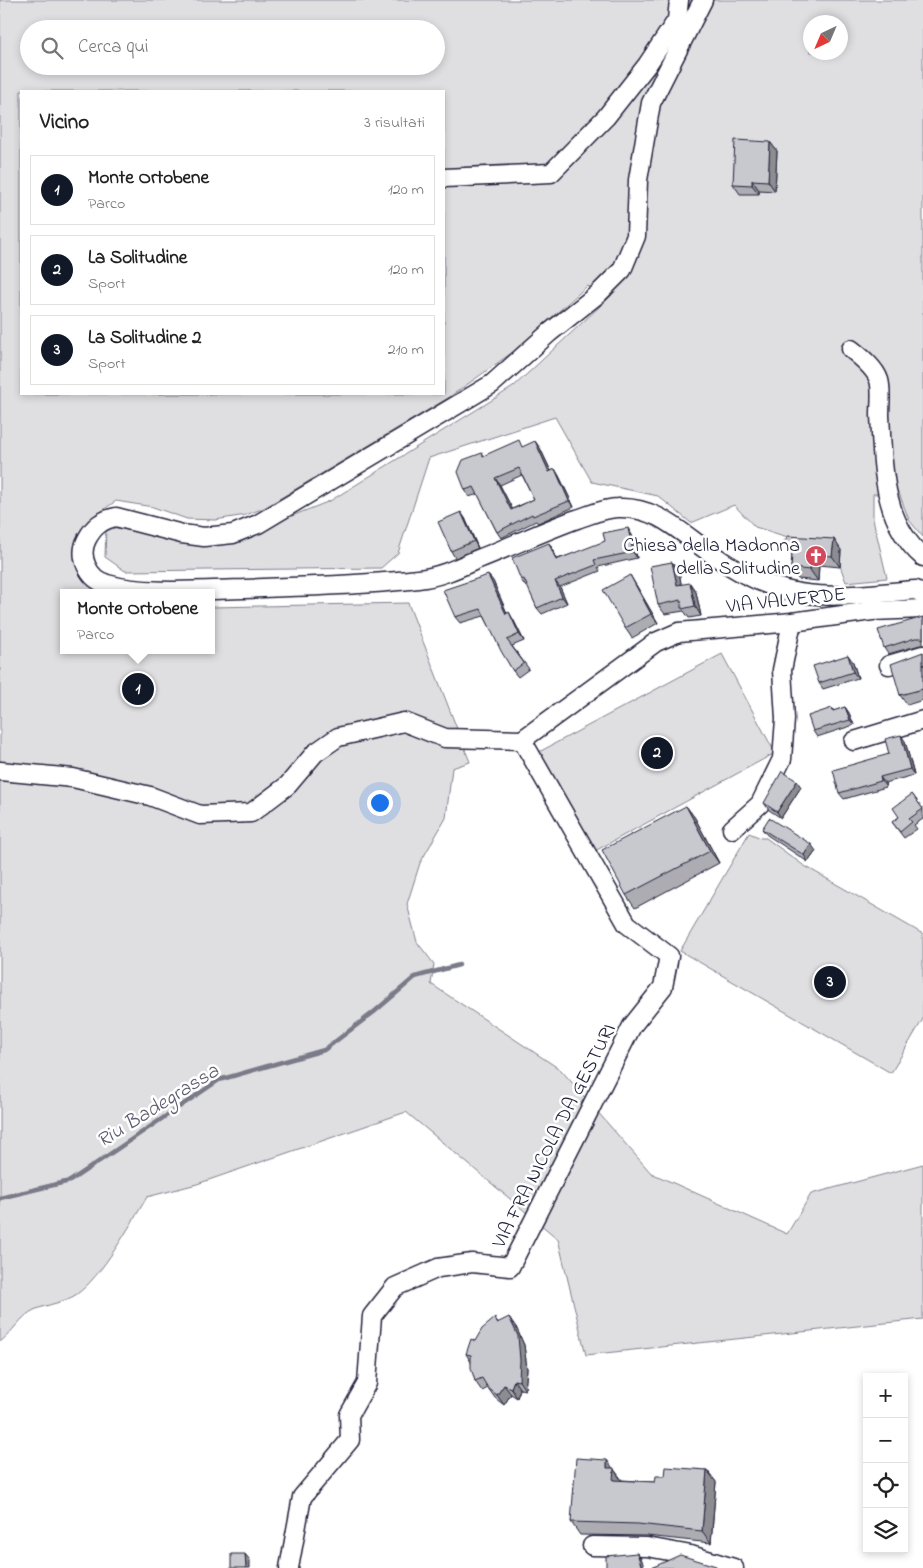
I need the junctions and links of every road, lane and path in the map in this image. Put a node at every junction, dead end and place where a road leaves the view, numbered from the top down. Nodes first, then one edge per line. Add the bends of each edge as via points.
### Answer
1 (679, 0) edge
2 (703, 0) edge
3 (445, 178) edge
4 (851, 349) dead end
5 (923, 557) edge
6 (133, 589) edge
7 (215, 589) edge
8 (923, 594) edge
9 (923, 609) edge
10 (792, 622) junction
11 (923, 655) edge
12 (889, 665) edge
13 (923, 720) edge
14 (522, 740) junction
15 (854, 741) dead end
16 (0, 770) edge
17 (732, 829) dead end
18 (592, 1546) dead end
19 (289, 1568) edge
20 (734, 1568) edge

1 - 3 street via 677,20 647,65 606,117 551,174
2 - 6 street via 651,103 638,180 636,236 622,270 492,384 258,524 233,534 204,537 116,517 97,525 85,544 85,564 96,579 105,584
4 - 5 street via 866,361 879,380 886,485 894,517 912,548
7 - 8 street via 421,579 445,573 592,514 615,508 633,508 667,521 739,571 784,590 818,596 916,590
9 - 10 street, VIA VALVERDE via 872,611
10 - 14 street, VIA VALVERDE via 679,632 656,642
10 - 17 street via 782,670 785,719 782,759 760,804
11 - 12 street
13 - 15 street
14 - 16 street via 445,738 404,722 338,736 315,753 288,785 250,812 200,815 150,796 72,778
14 - 19 street, VIA FRA NICOLA DA GESTURI via 627,924 669,956 663,987 632,1026 510,1267 472,1263 438,1268 395,1287 372,1316 367,1383 348,1415 350,1440 302,1497
18 - 20 street via 647,1547 691,1555

